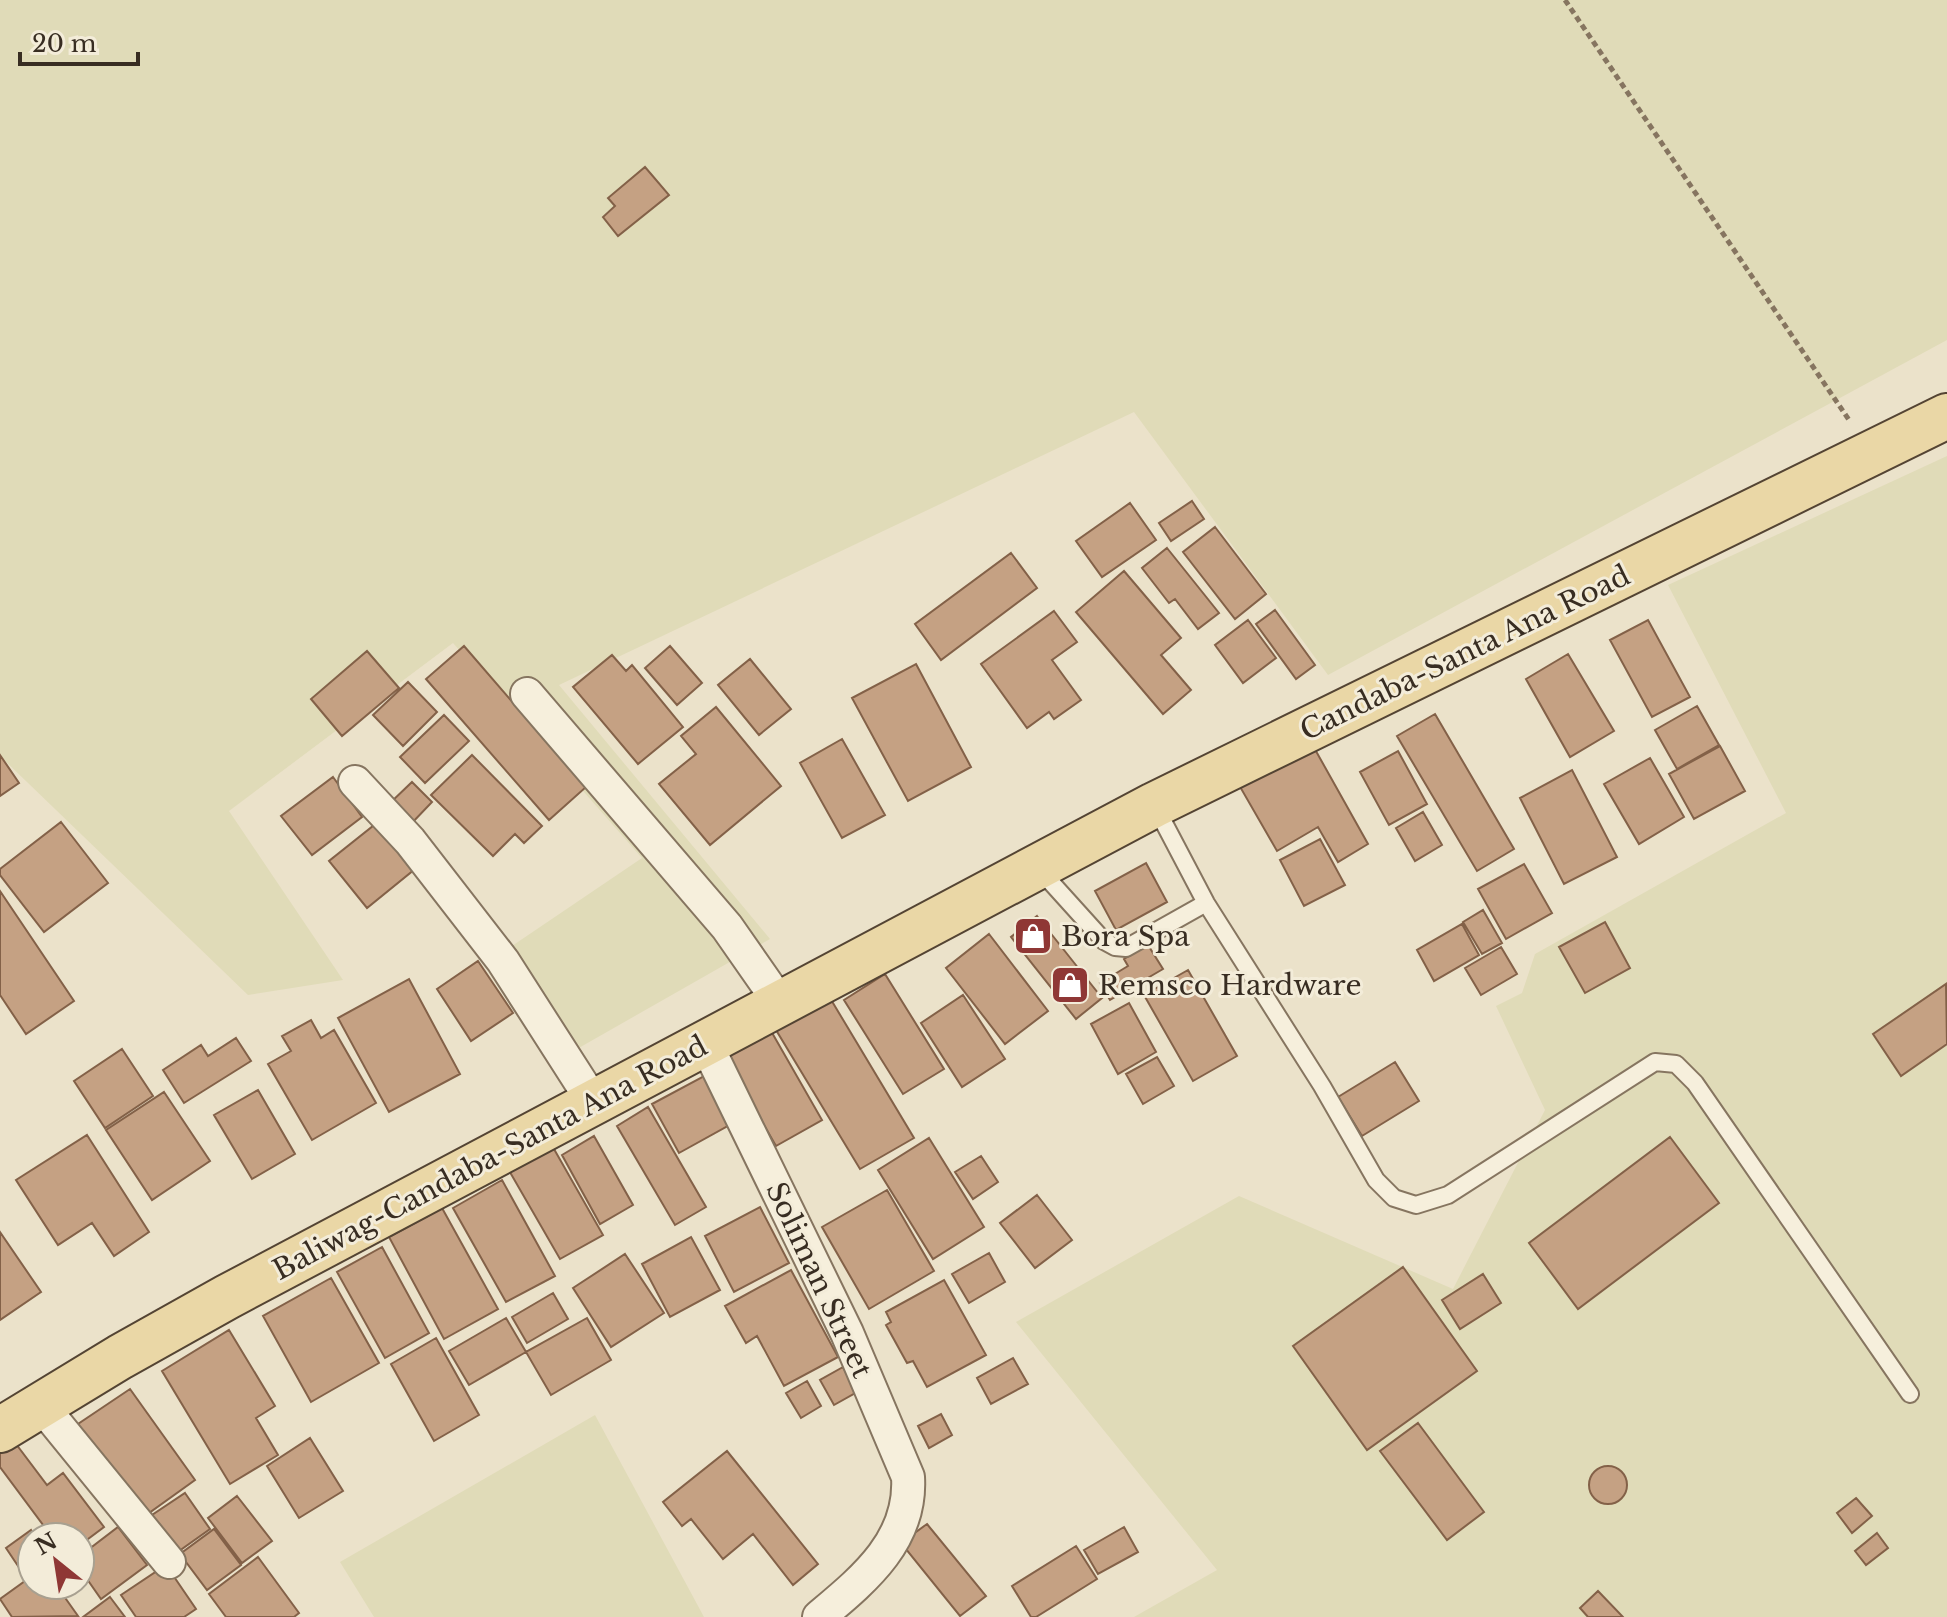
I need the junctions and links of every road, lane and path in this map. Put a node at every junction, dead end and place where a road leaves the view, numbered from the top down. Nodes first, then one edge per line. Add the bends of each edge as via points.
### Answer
1 (1565, 0) edge
2 (1828, 387) dead end
3 (1947, 416) edge
4 (527, 694) dead end
5 (355, 782) dead end
6 (1154, 805) junction
7 (1038, 867) junction
8 (985, 894) joint
9 (1206, 903) junction
10 (780, 1003) junction
11 (706, 1044) junction
12 (594, 1103) junction
13 (1910, 1394) dead end
14 (41, 1405) junction
15 (0, 1430) edge
16 (169, 1562) dead end
17 (819, 1617) edge

1 - 2 path
3 - 6 main road, Candaba-Santa Ana Road
4 - 10 street via 727,927
5 - 12 street via 410,841 503,961
6 - 7 main road, Candaba-Santa Ana Road
6 - 9 lane
7 - 8 main road, Candaba-Santa Ana Road
7 - 9 lane via 1115,947 1126,948
8 - 10 main road, Baliwag-Candaba-Santa Ana Road
9 - 13 lane via 1376,1180 1394,1198 1416,1205 1448,1195 1655,1062 1676,1064 1695,1083
10 - 11 main road, Baliwag-Candaba-Santa Ana Road
11 - 12 main road, Baliwag-Candaba-Santa Ana Road
11 - 17 street, Soliman Street via 847,1333 908,1477 904,1521 869,1575
12 - 14 main road, Baliwag-Candaba-Santa Ana Road via 227,1297
14 - 15 main road, Baliwag-Candaba-Santa Ana Road
14 - 16 street

